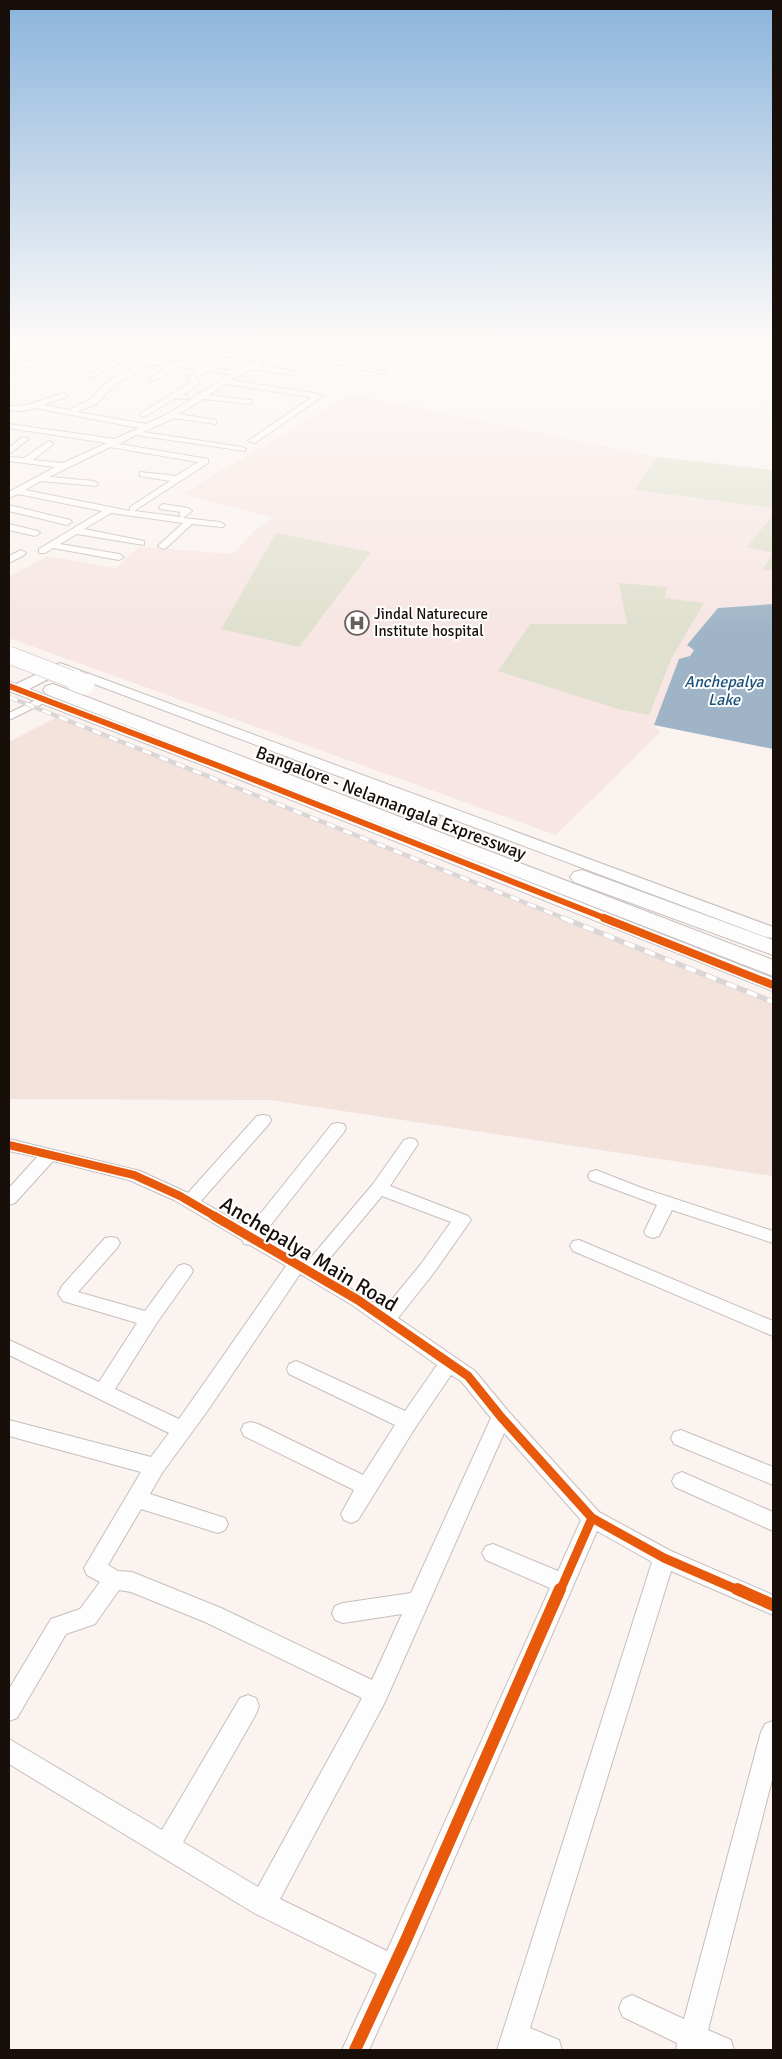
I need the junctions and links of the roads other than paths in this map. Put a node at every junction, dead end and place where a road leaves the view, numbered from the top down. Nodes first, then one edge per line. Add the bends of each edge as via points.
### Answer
1 (88, 438) edge
2 (125, 438) edge
3 (169, 438) edge
4 (256, 438) edge
5 (25, 439) dead end
6 (252, 441) dead end
7 (49, 444) dead end
8 (114, 444) junction
9 (242, 449) dead end
10 (9, 452) edge
11 (9, 459) edge
12 (26, 461) junction
13 (64, 466) junction
14 (143, 474) dead end
15 (176, 478) junction
16 (42, 479) junction
17 (94, 484) dead end
18 (145, 489) dead end
19 (13, 493) edge
20 (111, 506) junction
21 (132, 506) junction
22 (163, 507) dead end
23 (9, 508) edge
24 (175, 520) junction
25 (67, 522) dead end
26 (189, 522) junction
27 (88, 524) junction
28 (220, 526) dead end
29 (9, 527) edge
30 (77, 531) junction
31 (136, 532) dead end
32 (35, 533) dead end
33 (140, 543) dead end
34 (52, 545) junction
35 (163, 546) dead end
36 (42, 551) dead end
37 (21, 554) dead end
38 (119, 557) dead end
39 (9, 560) edge
40 (9, 648) edge
41 (9, 655) edge
42 (42, 661) junction
43 (60, 667) junction
44 (11, 682) edge
45 (44, 699) junction
46 (9, 718) edge
47 (773, 933) edge
48 (772, 968) edge
49 (263, 1120) dead end
50 (338, 1128) dead end
51 (410, 1144) dead end
52 (9, 1145) edge
53 (49, 1155) junction
54 (596, 1176) dead end
55 (378, 1188) junction
56 (9, 1198) edge
57 (190, 1202) junction
58 (668, 1202) junction
59 (653, 1232) dead end
60 (773, 1236) edge
61 (250, 1239) junction
62 (111, 1243) dead end
63 (580, 1246) dead end
64 (302, 1268) junction
65 (184, 1270) dead end
66 (149, 1319) junction
67 (386, 1320) junction
68 (773, 1329) edge
69 (9, 1347) edge
70 (449, 1363) junction
71 (296, 1369) dead end
72 (103, 1392) junction
73 (501, 1417) junction
74 (408, 1422) junction
75 (9, 1428) edge
76 (182, 1430) junction
77 (251, 1430) dead end
78 (681, 1438) dead end
79 (155, 1467) junction
80 (773, 1476) edge
81 (682, 1481) dead end
82 (367, 1487) junction
83 (137, 1499) junction
84 (351, 1514) dead end
85 (592, 1518) junction
86 (773, 1522) edge
87 (218, 1524) dead end
88 (493, 1553) dead end
89 (664, 1558) junction
90 (114, 1580) junction
91 (563, 1584) junction
92 (419, 1602) junction
93 (773, 1606) edge
94 (343, 1613) dead end
95 (377, 1694) junction
96 (248, 1706) dead end
97 (9, 1710) edge
98 (773, 1732) edge
99 (9, 1751) edge
100 (167, 1845) junction
101 (263, 1904) junction
102 (393, 1968) junction
103 (632, 2008) dead end
104 (512, 2043) edge
105 (691, 2044) edge
106 (355, 2050) edge
107 (549, 2050) edge
108 (721, 2050) edge

1 - 8 street
2 - 8 street
3 - 9 street
4 - 6 street
5 - 10 street
7 - 12 street
8 - 13 street
8 - 15 street via 209,459
11 - 12 street
12 - 13 street
13 - 16 street
14 - 15 street
15 - 21 street
16 - 17 street
16 - 19 street
18 - 21 street
19 - 20 street
20 - 21 street
20 - 24 street
20 - 27 street
22 - 24 street via 188,511
23 - 25 street
24 - 26 street
26 - 28 street
26 - 35 street
27 - 30 street
27 - 31 street
29 - 32 street
30 - 33 street
30 - 34 street
34 - 36 street
34 - 38 street
37 - 39 street
40 - 42 street
41 - 48 highway, Bangalore - Nelamangala Expressway, bridge via 518,853
42 - 43 street
42 - 44 street
43 - 44 street
43 - 47 street
44 - 45 street
44 - 48 highway, Bangalore - Nelamangala Expressway
45 - 46 street
45 - 48 street via 251,779
49 - 57 street
50 - 61 street
51 - 55 street
52 - 53 street, Anchepalya Main Road
53 - 56 street
53 - 57 street, Anchepalya Main Road via 134,1175
54 - 58 street
55 - 64 street
55 - 67 street via 462,1220
57 - 61 street, Anchepalya Main Road
58 - 59 street
58 - 60 street
61 - 64 street, Anchepalya Main Road
62 - 66 street via 67,1294
63 - 68 street
64 - 67 street, Anchepalya Main Road
64 - 76 street via 281,1285
65 - 66 street
66 - 72 street
67 - 70 street, Anchepalya Main Road
69 - 72 street
70 - 73 street, Anchepalya Main Road via 468,1376
70 - 74 street
71 - 74 street
72 - 76 street
73 - 85 street, Anchepalya Main Road
73 - 92 street
74 - 82 street
75 - 79 street
76 - 79 street
77 - 82 street
78 - 80 street
79 - 83 street
81 - 86 street
82 - 84 street
83 - 87 street
83 - 90 street via 95,1568
85 - 89 street, Anchepalya Main Road
85 - 91 street
88 - 91 street
89 - 93 street, Anchepalya Main Road
89 - 104 street
90 - 95 street via 132,1582 213,1615
90 - 97 street via 87,1617 59,1626
91 - 102 street
92 - 94 street
92 - 95 street
95 - 101 street
96 - 100 street
98 - 105 street
99 - 100 street
100 - 101 street
101 - 102 street
102 - 106 street
103 - 105 street
104 - 107 street
105 - 108 street

